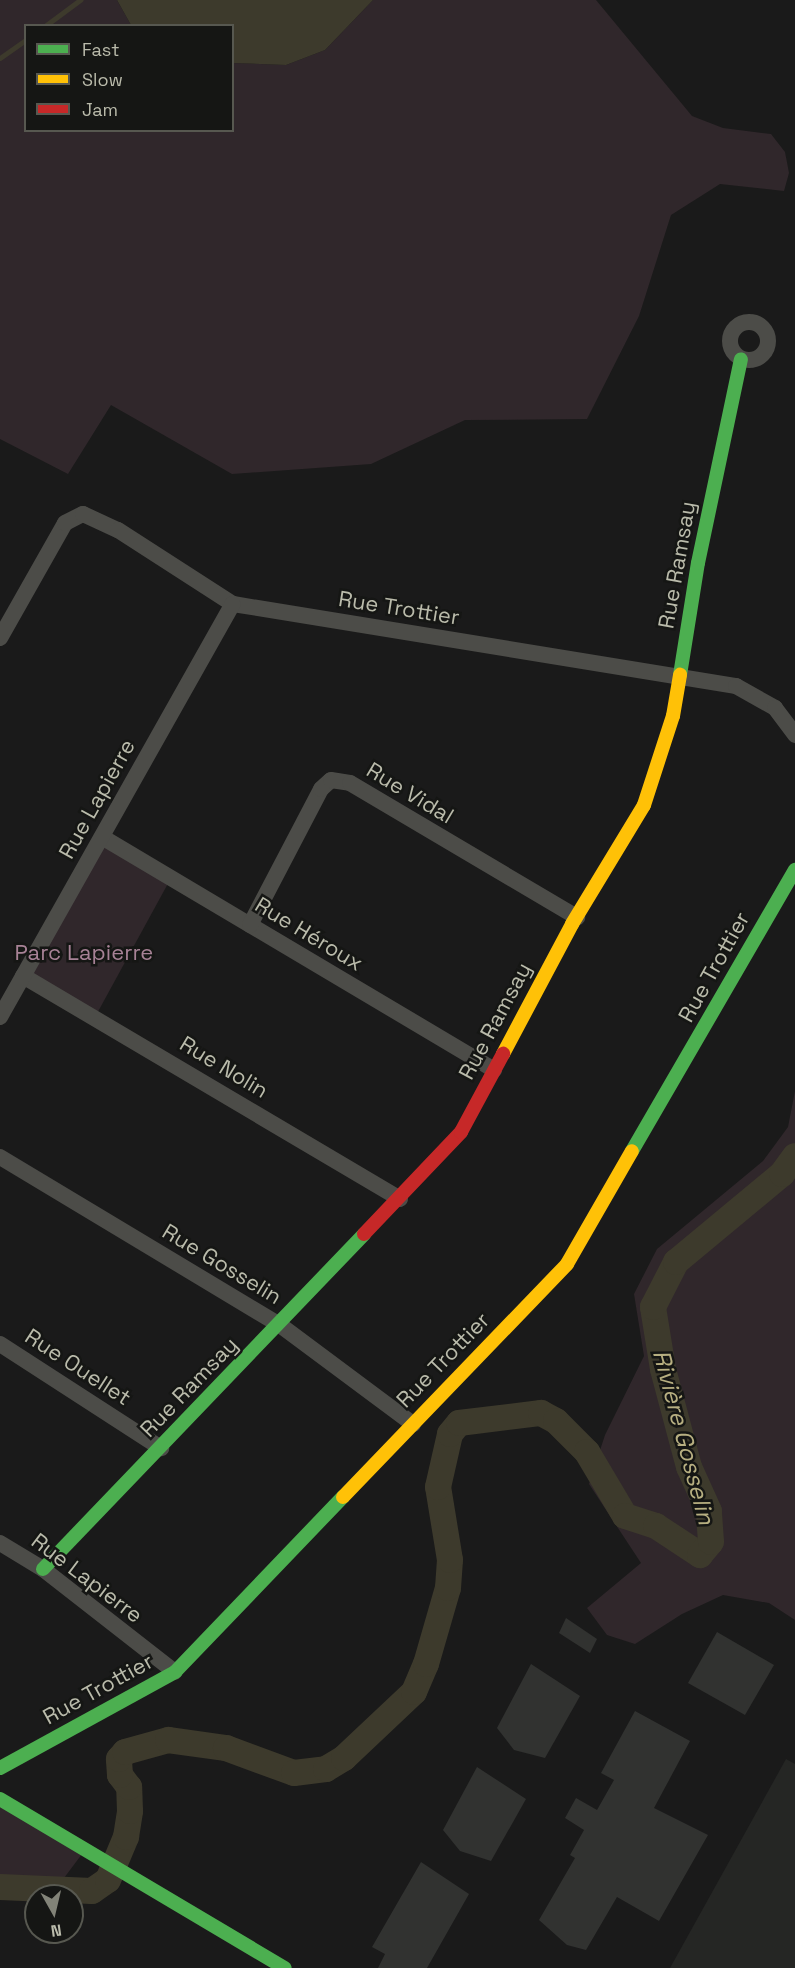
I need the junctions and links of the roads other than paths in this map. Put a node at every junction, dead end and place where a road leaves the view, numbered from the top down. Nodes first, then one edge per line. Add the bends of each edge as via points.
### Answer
1 (741, 359) dead end
2 (233, 604) junction
3 (0, 638) edge
4 (682, 675) junction
5 (795, 735) edge
6 (102, 837) junction
7 (795, 870) edge
8 (577, 917) junction
9 (250, 925) junction
10 (23, 976) junction
11 (0, 1017) edge
12 (494, 1070) junction
13 (0, 1157) edge
14 (400, 1200) junction
15 (280, 1325) junction
16 (0, 1344) edge
17 (413, 1424) junction
18 (161, 1448) junction
19 (0, 1543) edge
20 (43, 1569) junction
21 (175, 1672) junction
22 (0, 1768) edge
23 (0, 1799) edge
24 (285, 1968) edge

1 - 4 street, Rue Ramsay via 698,562
2 - 3 street, Rue Trottier via 94,516 83,514 64,523
2 - 4 street, Rue Trottier
2 - 6 street, Rue Lapierre
4 - 5 street, Rue Trottier via 755,694 775,708
4 - 8 street, Rue Ramsay via 665,746 644,805
6 - 9 street, Rue Héroux
6 - 10 street, Rue Lapierre
7 - 17 street, Rue Trottier via 567,1264
8 - 9 street, Rue Vidal via 350,783 331,780 321,789
8 - 12 street, Rue Ramsay
9 - 12 street, Rue Héroux
10 - 11 street, Rue Lapierre
10 - 14 street, Rue Nolin
12 - 14 street, Rue Ramsay via 461,1132
13 - 15 street, Rue Gosselin
14 - 15 street, Rue Ramsay
15 - 17 street, Rue Gosselin
15 - 18 street, Rue Ramsay
16 - 18 street, Rue Ouellet
17 - 21 street, Rue Trottier
18 - 20 street, Rue Ramsay
19 - 20 street, Rue Lapierre
20 - 21 street, Rue Lapierre
21 - 22 street, Rue Trottier
23 - 24 street

